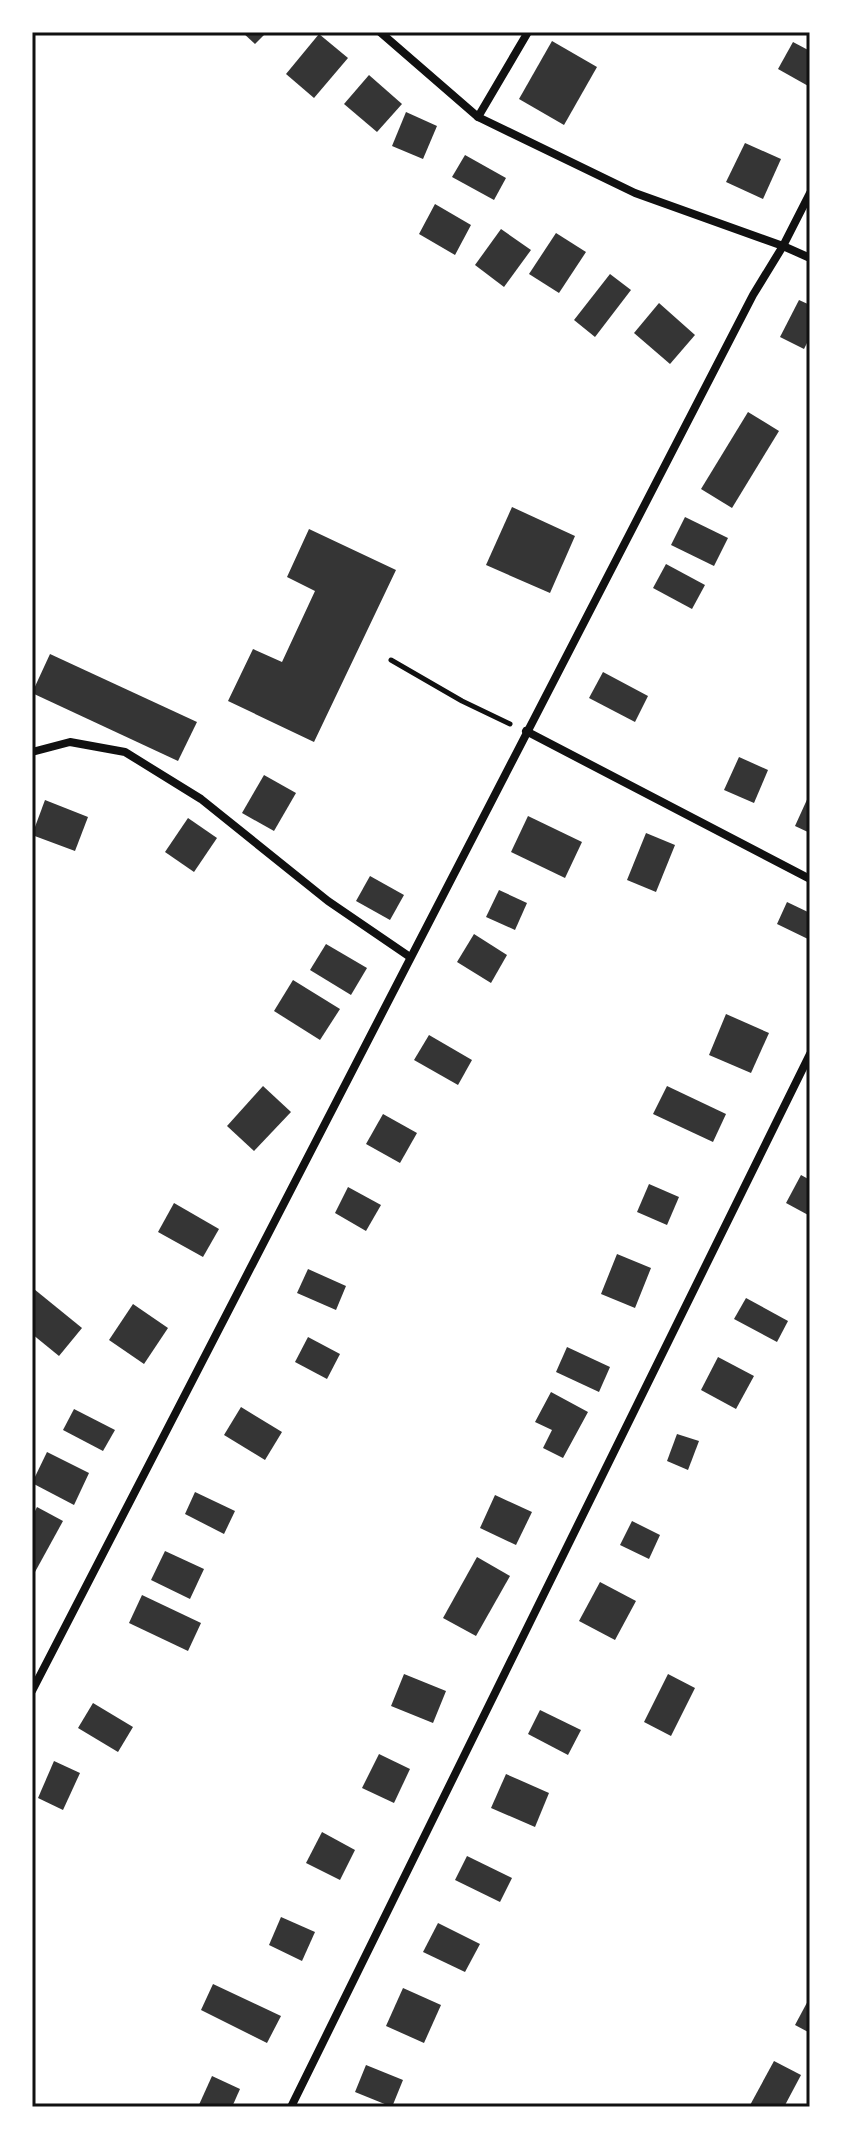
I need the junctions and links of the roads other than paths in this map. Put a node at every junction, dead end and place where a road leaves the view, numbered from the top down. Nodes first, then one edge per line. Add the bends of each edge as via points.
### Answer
1 (380, 32) edge
2 (528, 32) edge
3 (478, 117) junction
4 (810, 193) edge
5 (783, 246) junction
6 (810, 258) edge
7 (526, 731) junction
8 (32, 752) edge
9 (810, 879) edge
10 (410, 957) junction
11 (810, 1054) edge
12 (32, 1691) edge
13 (291, 2107) edge

1 - 3 street
2 - 3 street
3 - 5 street via 635,193
4 - 5 street
5 - 6 street
5 - 7 street
7 - 9 street
7 - 10 street
8 - 10 street via 70,742 125,752 201,799 328,901
10 - 12 street
11 - 13 street

